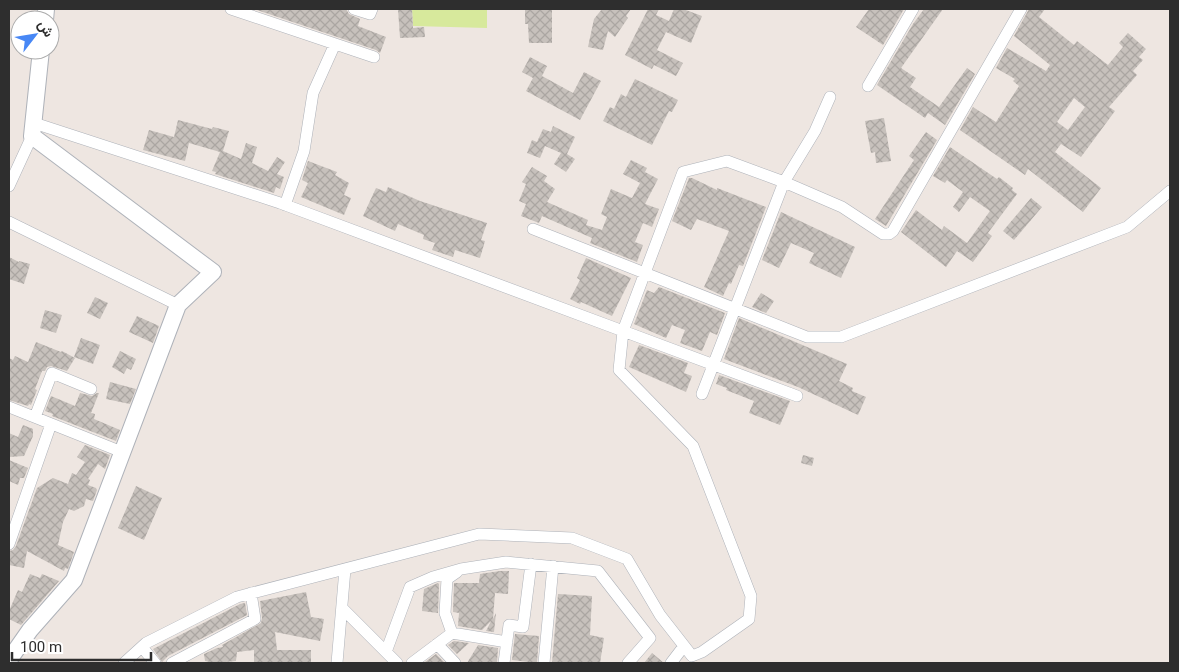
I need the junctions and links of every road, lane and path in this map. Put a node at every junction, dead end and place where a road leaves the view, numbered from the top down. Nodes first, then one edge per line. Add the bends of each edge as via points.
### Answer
1 (231, 9) edge
2 (354, 9) edge
3 (372, 9) edge
4 (913, 9) edge
5 (1021, 9) edge
6 (334, 44) junction
7 (374, 57) dead end
8 (40, 60) edge
9 (868, 86) dead end
10 (830, 97) dead end
11 (33, 129) junction
12 (784, 182) junction
13 (9, 186) edge
14 (1170, 191) edge
15 (285, 205) junction
16 (9, 222) edge
17 (533, 229) dead end
18 (645, 273) junction
19 (178, 304) junction
20 (735, 308) junction
21 (623, 331) junction
22 (714, 365) junction
23 (91, 389) dead end
24 (702, 394) dead end
25 (796, 396) dead end
26 (9, 407) edge
27 (35, 417) junction
28 (52, 424) junction
29 (122, 452) junction
30 (9, 544) edge
31 (531, 564) junction
32 (553, 566) junction
33 (345, 569) junction
34 (461, 569) junction
35 (251, 593) junction
36 (342, 608) junction
37 (452, 634) junction
38 (507, 642) junction
39 (437, 644) junction
40 (684, 646) junction
41 (142, 647) junction
42 (386, 652) junction
43 (702, 652) junction
44 (9, 660) edge
45 (124, 663) edge
46 (155, 663) edge
47 (172, 663) edge
48 (337, 663) edge
49 (397, 663) edge
50 (412, 663) edge
51 (455, 663) edge
52 (504, 663) edge
53 (544, 663) edge
54 (628, 663) edge
55 (671, 663) edge
56 (707, 663) edge

1 - 6 street
2 - 3 street via 370,14
4 - 9 street
5 - 12 street via 891,233 882,234 842,207
6 - 7 street
6 - 15 street via 313,93 304,150
8 - 11 street
10 - 12 street via 815,131
11 - 13 street
11 - 15 street
11 - 19 street via 213,272
12 - 18 street via 727,161 683,172
12 - 20 street
14 - 20 street via 1127,227 841,337 807,337
15 - 21 street
16 - 19 street
17 - 18 street
18 - 20 street
18 - 21 street
19 - 29 street
20 - 22 street
21 - 22 street
21 - 43 street via 619,370 693,446 751,596 749,619
22 - 24 street
22 - 25 street
23 - 27 street via 52,372
26 - 27 street
27 - 28 street
28 - 29 street
28 - 30 street
29 - 44 street via 74,580 30,630
31 - 32 street
31 - 34 street via 506,562
31 - 38 street via 523,627 509,625
32 - 53 street
32 - 54 street via 598,571 650,638
33 - 35 street
33 - 36 street
33 - 40 street via 479,534 572,538 627,559 660,615
34 - 37 street via 447,578 445,613
34 - 42 street via 410,587
35 - 41 street via 237,596
35 - 47 street via 255,619
36 - 42 street
36 - 48 street
37 - 38 street
37 - 39 street
38 - 52 street
39 - 50 street
39 - 51 street
40 - 43 street via 692,656
40 - 55 street
41 - 45 street
41 - 46 street
42 - 49 street
43 - 56 street

